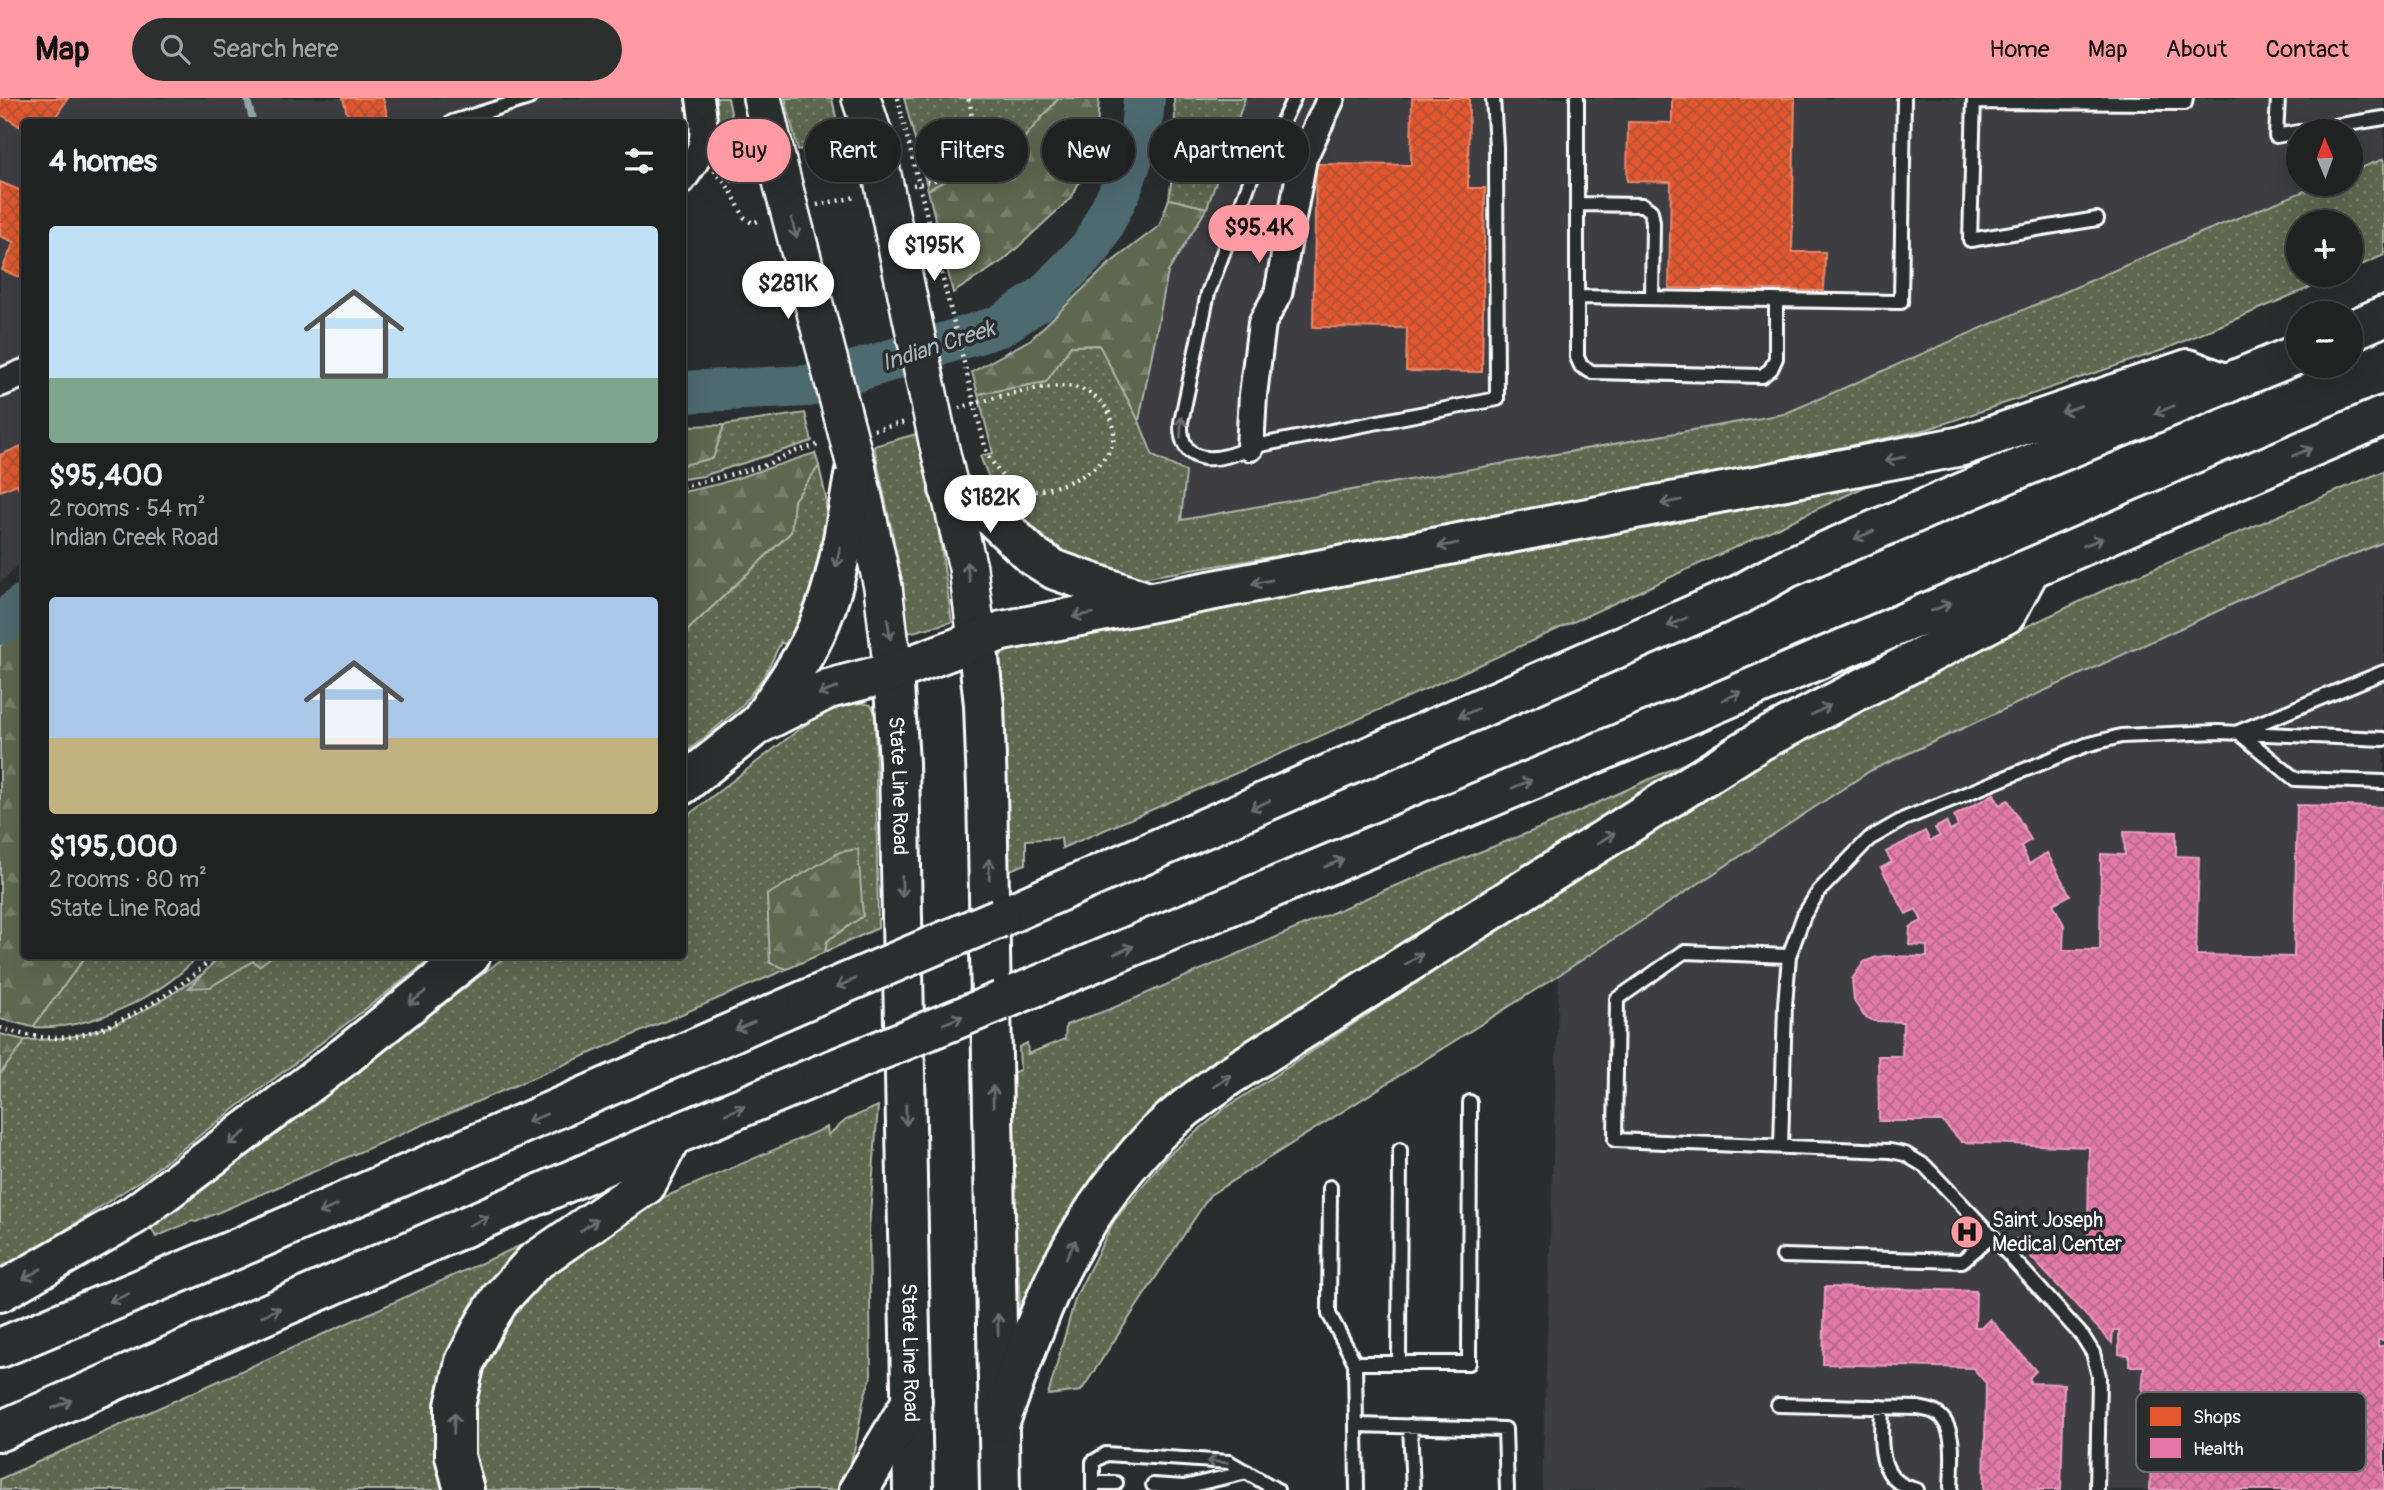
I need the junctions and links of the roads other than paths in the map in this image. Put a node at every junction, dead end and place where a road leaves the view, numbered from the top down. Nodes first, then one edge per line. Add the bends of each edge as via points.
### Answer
1 (484, 98) edge
2 (529, 98) edge
3 (700, 98) edge
4 (762, 98) edge
5 (861, 98) edge
6 (1294, 98) edge
7 (1332, 98) edge
8 (1493, 98) edge
9 (1577, 98) edge
10 (1904, 98) edge
11 (2186, 98) edge
12 (2278, 98) edge
13 (1974, 100) edge
14 (488, 111) junction
15 (2384, 118) edge
16 (462, 119) edge
17 (2363, 121) edge
18 (2286, 134) edge
19 (686, 174) edge
20 (1577, 204) junction
21 (2097, 219) dead end
22 (1577, 297) junction
23 (1652, 298) junction
24 (1776, 300) junction
25 (2384, 316) edge
26 (2363, 325) edge
27 (2286, 359) edge
28 (21, 374) edge
29 (0, 383) edge
30 (2227, 384) junction
31 (2384, 416) edge
32 (1250, 447) junction
33 (856, 466) junction
34 (949, 489) junction
35 (2031, 569) junction
36 (1150, 603) junction
37 (977, 640) junction
38 (893, 672) junction
39 (2384, 672) edge
40 (757, 725) junction
41 (2238, 732) junction
42 (2384, 739) edge
43 (686, 782) edge
44 (2384, 782) edge
45 (1790, 956) junction
46 (466, 959) edge
47 (1470, 1102) dead end
48 (672, 1136) junction
49 (1781, 1147) junction
50 (1400, 1150) dead end
51 (1330, 1187) dead end
52 (1992, 1236) junction
53 (1783, 1256) dead end
54 (0, 1292) edge
55 (0, 1349) edge
56 (1355, 1363) junction
57 (1399, 1363) junction
58 (912, 1401) junction
59 (1778, 1405) dead end
60 (1882, 1408) junction
61 (1000, 1422) junction
62 (1356, 1424) junction
63 (1410, 1426) junction
64 (0, 1431) edge
65 (1247, 1472) junction
66 (1116, 1483) dead end
67 (1153, 1485) dead end
68 (1093, 1487) edge
69 (464, 1490) edge
70 (859, 1490) edge
71 (913, 1490) edge
72 (1000, 1490) edge
73 (1278, 1490) edge
74 (1357, 1490) edge
75 (1413, 1490) edge
76 (1507, 1490) edge
77 (1917, 1490) edge
78 (1951, 1490) edge
79 (2097, 1490) edge

1 - 14 lane
2 - 14 lane
3 - 19 street via 705,128 701,153
4 -> 33 main road, State Line Road, bridge
5 - 34 main road, bridge via 888,127
32 -> 6 lane via 1232,456 1203,458 1183,445 1181,422 1208,293 1258,160
7 - 32 street via 1303,158 1278,294 1262,323
8 - 32 lane via 1497,399
9 - 20 lane
10 - 24 lane via 1902,302
11 - 13 lane via 2185,103
12 - 18 lane via 2276,136
13 - 21 lane via 1970,240
14 - 16 lane
15 - 17 lane
20 - 22 lane
20 - 23 lane via 1643,205 1651,211
22 - 23 lane
22 - 24 lane via 1577,357 1581,366 1592,372 1749,376 1762,376 1776,358
23 - 24 lane
25 - 26 main road
27 - 30 main road
28 - 29 street
30 -> 36 main road via 2188,369 1962,446
30 -> 55 main road, bridge via 1787,568 1739,595
35 -> 31 main road
33 -> 38 main road, State Line Road via 883,587
33 -> 40 main road via 835,577 822,618 804,655
34 - 36 main road via 993,518 1055,570
37 -> 34 main road via 968,568
48 -> 35 main road, bridge
61 -> 35 main road via 1042,1310 1075,1242 1125,1171 1186,1108 1241,1068 1760,741 2006,614
36 -> 37 main road via 1002,631
37 - 38 main road
61 -> 37 main road via 987,788
38 -> 40 main road via 828,689
38 -> 58 main road, State Line Road via 899,762
39 - 41 lane
40 - 43 main road
41 - 42 lane
41 - 44 lane via 2295,779
41 - 45 lane via 2121,736 2086,745 1904,819 1869,839 1819,891 1804,915
45 - 49 lane via 1784,1005
45 - 49 lane via 1684,952 1617,999 1615,1140
46 -> 54 main road via 134,1215
47 - 57 lane via 1469,1363
64 -> 48 main road
69 -> 48 main road via 455,1455 455,1406 465,1362 485,1323 533,1263 646,1185
49 - 52 lane via 1905,1154 1924,1166
50 - 57 lane
51 - 56 lane via 1329,1314
52 - 53 lane via 1962,1261
52 - 79 lane via 2083,1337 2092,1353 2099,1376
56 - 57 lane
56 - 62 lane
58 - 70 main road
58 - 71 main road, State Line Road
59 - 60 lane
60 - 77 lane via 1881,1454 1891,1476
60 - 78 lane via 1935,1412 1947,1424
61 - 72 main road
62 - 63 lane
62 - 74 lane
63 - 75 lane
63 - 76 lane via 1505,1429
65 - 67 lane via 1184,1487
65 -> 68 lane via 1228,1462 1106,1454 1093,1462
65 - 73 lane
66 - 68 lane

